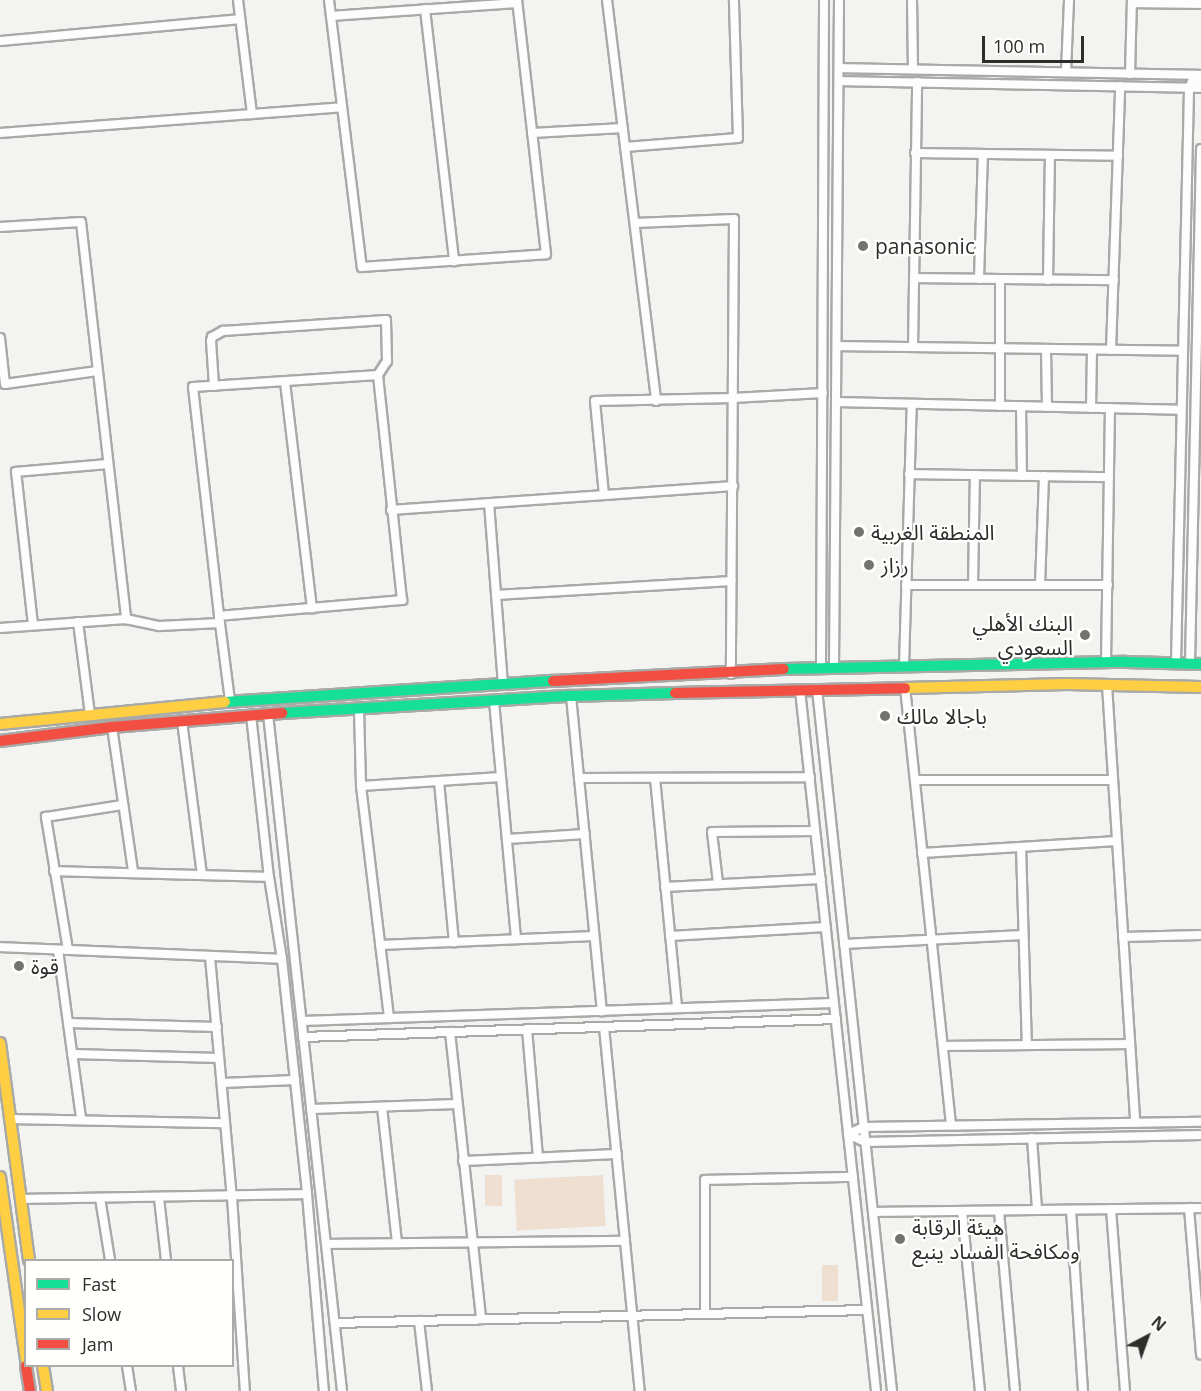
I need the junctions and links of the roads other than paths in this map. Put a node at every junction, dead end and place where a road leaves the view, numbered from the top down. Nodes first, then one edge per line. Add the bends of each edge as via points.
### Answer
1 (238, 0) edge
2 (329, 0) edge
3 (607, 0) edge
4 (734, 0) edge
5 (824, 0) edge
6 (839, 0) edge
7 (912, 0) edge
8 (1069, 0) edge
9 (517, 1) edge
10 (1132, 1) edge
11 (1201, 4) edge
12 (426, 9) junction
13 (331, 16) junction
14 (240, 19) junction
15 (0, 41) edge
16 (839, 68) junction
17 (913, 69) junction
18 (1066, 72) junction
19 (1130, 74) junction
20 (1198, 75) edge
21 (839, 81) junction
22 (917, 82) junction
23 (1120, 87) junction
24 (1201, 87) edge
25 (1189, 88) junction
26 (342, 107) junction
27 (252, 114) junction
28 (622, 128) junction
29 (0, 133) edge
30 (532, 133) junction
31 (625, 147) junction
32 (1201, 149) edge
33 (915, 153) junction
34 (983, 154) junction
35 (1050, 155) junction
36 (1118, 156) junction
37 (634, 223) junction
38 (0, 227) edge
39 (454, 261) junction
40 (914, 278) junction
41 (979, 279) junction
42 (1000, 279) junction
43 (1048, 280) junction
44 (1114, 280) junction
45 (1199, 316) edge
46 (1183, 321) junction
47 (1199, 329) edge
48 (0, 338) edge
49 (837, 346) junction
50 (913, 347) junction
51 (1000, 349) junction
52 (1046, 349) junction
53 (1092, 350) junction
54 (1112, 350) junction
55 (1182, 351) junction
56 (97, 371) junction
57 (378, 375) junction
58 (285, 382) junction
59 (214, 386) junction
60 (823, 393) junction
61 (1198, 397) edge
62 (733, 398) junction
63 (656, 401) junction
64 (836, 402) junction
65 (912, 404) junction
66 (1000, 406) junction
67 (1022, 406) junction
68 (1047, 407) junction
69 (1091, 408) junction
70 (1110, 408) junction
71 (1181, 410) junction
72 (107, 464) junction
73 (909, 474) junction
74 (975, 475) junction
75 (1022, 476) junction
76 (1044, 476) junction
77 (1109, 477) junction
78 (733, 486) junction
79 (604, 495) junction
80 (489, 503) junction
81 (391, 510) junction
82 (732, 581) junction
83 (906, 585) junction
84 (973, 585) junction
85 (1040, 585) junction
86 (1108, 585) junction
87 (1192, 591) junction
88 (1201, 591) edge
89 (496, 595) junction
90 (312, 608) junction
91 (126, 619) junction
92 (219, 620) junction
93 (78, 622) junction
94 (33, 625) junction
95 (0, 628) edge
96 (1106, 662) junction
97 (1176, 663) junction
98 (1196, 663) edge
99 (904, 666) junction
100 (834, 667) junction
101 (821, 668) junction
102 (731, 674) junction
103 (503, 684) junction
104 (1107, 685) junction
105 (905, 687) junction
106 (1201, 687) edge
107 (817, 689) junction
108 (800, 690) junction
109 (571, 696) junction
110 (230, 701) junction
111 (494, 701) junction
112 (359, 709) junction
113 (90, 714) junction
114 (268, 714) junction
115 (251, 715) junction
116 (182, 721) junction
117 (0, 724) edge
118 (112, 727) junction
119 (0, 741) edge
120 (501, 777) junction
121 (810, 777) junction
122 (579, 778) junction
123 (655, 778) junction
124 (915, 780) junction
125 (1113, 780) junction
126 (439, 781) junction
127 (361, 786) junction
128 (123, 805) junction
129 (815, 831) junction
130 (585, 834) junction
131 (507, 840) junction
132 (1117, 841) junction
133 (1021, 847) junction
134 (922, 853) junction
135 (54, 871) junction
136 (133, 871) junction
137 (202, 874) junction
138 (269, 877) junction
139 (821, 879) junction
140 (718, 883) junction
141 (665, 886) junction
142 (826, 927) junction
143 (1023, 935) junction
144 (1201, 935) edge
145 (594, 936) junction
146 (670, 936) junction
147 (1123, 937) junction
148 (516, 939) junction
149 (931, 939) junction
150 (454, 942) junction
151 (844, 944) junction
152 (380, 945) junction
153 (0, 947) edge
154 (58, 950) junction
155 (68, 950) junction
156 (210, 957) junction
157 (282, 959) junction
158 (834, 1003) junction
159 (676, 1008) junction
160 (602, 1011) junction
161 (486, 1015) junction
162 (389, 1018) junction
163 (836, 1019) junction
164 (302, 1021) junction
165 (68, 1023) junction
166 (217, 1027) junction
167 (604, 1027) junction
168 (527, 1029) junction
169 (486, 1031) junction
170 (450, 1032) junction
171 (303, 1037) junction
172 (0, 1042) edge
173 (1130, 1044) junction
174 (1026, 1045) junction
175 (943, 1046) junction
176 (72, 1054) junction
177 (219, 1058) junction
178 (295, 1080) junction
179 (222, 1083) junction
180 (458, 1104) junction
181 (382, 1107) junction
182 (311, 1109) junction
183 (10, 1119) junction
184 (81, 1119) junction
185 (1201, 1122) edge
186 (1135, 1123) junction
187 (225, 1124) junction
188 (951, 1125) junction
189 (864, 1126) junction
190 (848, 1134) junction
191 (1201, 1135) edge
192 (1032, 1138) junction
193 (865, 1142) junction
194 (617, 1154) junction
195 (538, 1158) junction
196 (464, 1161) junction
197 (0, 1177) edge
198 (853, 1177) junction
199 (307, 1194) junction
200 (232, 1197) junction
201 (100, 1198) junction
202 (159, 1198) junction
203 (21, 1199) junction
204 (1189, 1208) junction
205 (1201, 1208) edge
206 (1111, 1209) junction
207 (1037, 1210) junction
208 (1071, 1210) junction
209 (962, 1211) junction
210 (999, 1211) junction
211 (873, 1212) junction
212 (625, 1241) junction
213 (472, 1242) junction
214 (397, 1243) junction
215 (326, 1244) junction
216 (29, 1259) edge
217 (110, 1259) edge
218 (166, 1259) edge
219 (867, 1310) junction
220 (705, 1314) junction
221 (633, 1316) junction
222 (481, 1319) junction
223 (419, 1321) junction
224 (335, 1323) junction
225 (24, 1345) edge
226 (1201, 1355) edge
227 (26, 1367) edge
228 (43, 1367) edge
229 (127, 1367) edge
230 (178, 1367) edge
231 (30, 1391) edge
232 (47, 1391) edge
233 (131, 1391) edge
234 (181, 1391) edge
235 (245, 1391) edge
236 (324, 1391) edge
237 (342, 1391) edge
238 (428, 1391) edge
239 (640, 1391) edge
240 (876, 1391) edge
241 (892, 1391) edge
242 (980, 1391) edge
243 (1016, 1391) edge
244 (1083, 1391) edge
245 (1125, 1391) edge

1 - 14 street
2 - 13 street
3 - 28 street
4 - 31 street via 738,138
5 - 60 street
6 - 16 street
7 - 17 street
8 - 18 street
9 - 12 street
9 - 30 street
10 - 11 street
10 - 19 street
12 - 13 street
12 - 39 street
13 - 26 street
14 - 15 street
14 - 27 street
16 - 17 street
16 - 21 street
17 - 18 street
18 - 19 street
19 - 20 street
20 - 24 street
20 - 25 street
21 - 22 street
21 - 49 street
22 - 23 street
22 - 33 street
23 - 25 street
23 - 36 street
24 - 25 street
25 - 46 street
26 - 27 street
26 - 39 street via 362,267
27 - 29 street
28 - 30 street
28 - 31 street
30 - 39 street via 546,254
31 - 37 street
32 - 45 street
33 - 34 street
33 - 40 street
34 - 35 street
34 - 41 street
35 - 36 street
35 - 43 street
36 - 44 street
37 - 62 street via 734,219
37 - 63 street
38 - 56 street via 81,222
40 - 41 street
40 - 50 street
41 - 42 street
42 - 43 street
42 - 51 street
43 - 44 street
44 - 54 street
45 - 46 street
45 - 47 street
46 - 47 street
46 - 55 street
47 - 61 street
48 - 56 street via 5,384
49 - 50 street
49 - 64 street
50 - 51 street
51 - 52 street
51 - 66 street
52 - 53 street
52 - 68 street
53 - 54 street
53 - 69 street
54 - 55 street
55 - 71 street
56 - 72 street
57 - 58 street
57 - 59 street via 387,361 386,320 223,331 211,341
57 - 81 street
58 - 59 street
58 - 90 street
59 - 92 street via 193,387
60 - 62 street
60 - 101 street
61 - 87 street
62 - 63 street
62 - 78 street
63 - 79 street via 595,401
64 - 65 street
64 - 100 street
65 - 66 street
65 - 73 street
66 - 67 street
67 - 68 street
67 - 75 street
68 - 69 street
69 - 70 street
70 - 71 street
70 - 77 street
71 - 97 street
72 - 91 street
72 - 94 street via 16,472
73 - 74 street
73 - 83 street
74 - 75 street
74 - 84 street
75 - 76 street
76 - 77 street
76 - 85 street
77 - 86 street
78 - 79 street
78 - 82 street
79 - 80 street
80 - 81 street
80 - 89 street
81 - 90 street via 402,600
82 - 89 street
82 - 102 street
83 - 84 street
83 - 99 street
84 - 85 street
85 - 86 street
86 - 96 street
87 - 88 street
87 - 98 street
89 - 103 street
90 - 92 street
91 - 92 street via 159,626
91 - 93 street
92 - 110 street
93 - 94 street
93 - 113 street
94 - 95 street
96 - 97 main road
96 - 99 main road
97 - 98 main road
99 - 100 main road
100 - 101 main road
101 - 102 main road
102 - 103 main road
103 - 110 main road
104 - 105 main road
104 - 106 main road
104 - 125 street
105 - 107 main road
105 - 124 street
107 - 108 main road
107 - 151 street
108 - 109 main road
108 - 121 street
109 - 111 main road
109 - 122 street
110 - 113 main road
111 - 112 main road
111 - 120 street
112 - 114 main road
112 - 127 street
113 - 117 main road
114 - 115 main road
114 - 164 street
115 - 116 main road
115 - 138 street
116 - 118 main road
116 - 137 street
118 - 119 main road
118 - 128 street
120 - 126 street
120 - 131 street
121 - 123 street
121 - 129 street
122 - 123 street
122 - 130 street
123 - 141 street
124 - 125 street
124 - 134 street
125 - 132 street
126 - 127 street
126 - 150 street
127 - 152 street
128 - 135 street via 46,817
128 - 136 street
129 - 139 street
129 - 140 street via 712,832
130 - 131 street
130 - 145 street
131 - 148 street
132 - 133 street
132 - 147 street
133 - 134 street
133 - 143 street
134 - 149 street
135 - 136 street
135 - 155 street
136 - 137 street
137 - 138 street
138 - 157 street
139 - 140 street
139 - 142 street
140 - 141 street
141 - 146 street
142 - 146 street
142 - 158 street
143 - 149 street
143 - 174 street
144 - 147 street
145 - 148 street
145 - 160 street
146 - 159 street
147 - 173 street
148 - 150 street
149 - 151 street
149 - 175 street
150 - 152 street
151 - 189 street
152 - 162 street
153 - 154 street
154 - 155 street
154 - 165 street
155 - 156 street
156 - 157 street
156 - 166 street
157 - 178 street
158 - 159 street
158 - 163 street
159 - 160 street
160 - 161 street
161 - 162 street
161 - 169 street
162 - 164 street
163 - 167 street
163 - 190 street
164 - 171 street
165 - 166 street
165 - 176 street
166 - 177 street
167 - 168 street
167 - 194 street
168 - 169 street
168 - 195 street
169 - 170 street
170 - 171 street
170 - 180 street
171 - 182 street
172 - 183 main road
173 - 174 street
173 - 186 street
174 - 175 street
175 - 188 street
176 - 177 street
176 - 184 street
177 - 179 street
178 - 179 street
178 - 199 street
179 - 187 street
180 - 181 street
180 - 196 street
181 - 182 street
181 - 214 street
182 - 215 street
183 - 184 street
183 - 203 main road
184 - 187 street
185 - 186 street
186 - 188 street
187 - 200 street
188 - 189 street
189 - 190 street
189 - 193 street
190 - 193 street
190 - 198 street
191 - 192 street
192 - 193 street
192 - 207 street
193 - 211 street
194 - 195 street
194 - 212 street
195 - 196 street
196 - 213 street
197 - 225 main road
198 - 219 street
198 - 220 street via 705,1180
199 - 200 street
199 - 236 street
200 - 202 street
200 - 235 street
201 - 202 street
201 - 203 street
201 - 217 street
202 - 218 street
203 - 216 main road
204 - 205 street
204 - 206 street
204 - 226 street
206 - 208 street
206 - 245 street
207 - 208 street
207 - 210 street
208 - 244 street
209 - 210 street
209 - 211 street
209 - 242 street
210 - 243 street
211 - 241 street
212 - 213 street
212 - 221 street
213 - 214 street
213 - 222 street
214 - 215 street
215 - 224 street
219 - 220 street
219 - 240 street
220 - 221 street
221 - 222 street
221 - 239 street
222 - 223 street
223 - 224 street
223 - 238 street
224 - 237 street
227 - 231 main road
228 - 232 main road
229 - 233 street
230 - 234 street

